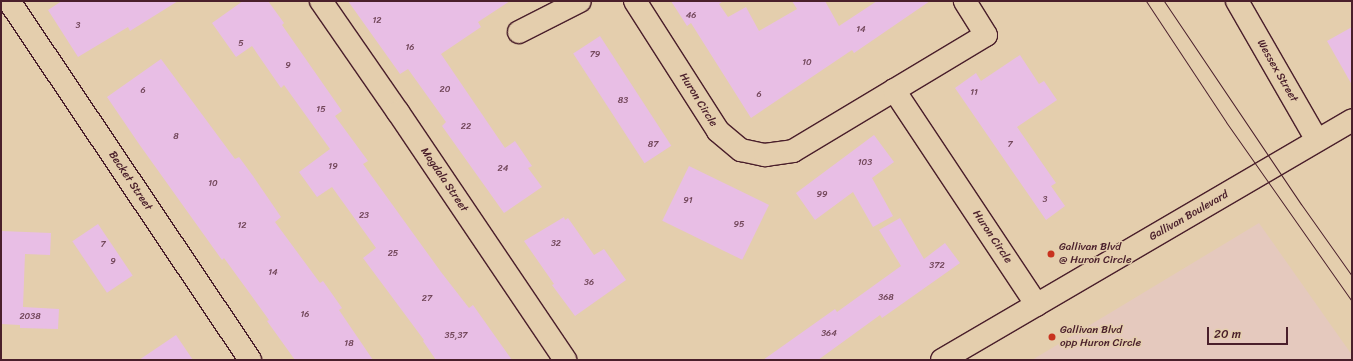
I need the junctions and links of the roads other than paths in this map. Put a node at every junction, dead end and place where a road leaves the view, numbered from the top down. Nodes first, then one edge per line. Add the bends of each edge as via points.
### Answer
1 (10, 1) edge
2 (320, 1) edge
3 (580, 1) edge
4 (636, 1) edge
5 (965, 1) edge
6 (1237, 1) edge
7 (519, 32) dead end
8 (894, 90) junction
9 (1352, 120) edge
10 (1317, 140) junction
11 (1037, 305) junction
12 (250, 360) edge
13 (565, 360) edge
14 (942, 360) edge

1 - 12 main road, Becket Street
2 - 13 main road, Magdala Street
3 - 7 main road
4 - 8 main road, Huron Circle via 718,131 741,150 765,155 793,151
5 - 8 main road, Huron Circle via 986,35
6 - 10 main road, Wessex Street
8 - 11 main road, Huron Circle
9 - 10 main road, Gallivan Boulevard
10 - 11 main road, Gallivan Boulevard
11 - 14 main road, Gallivan Boulevard

